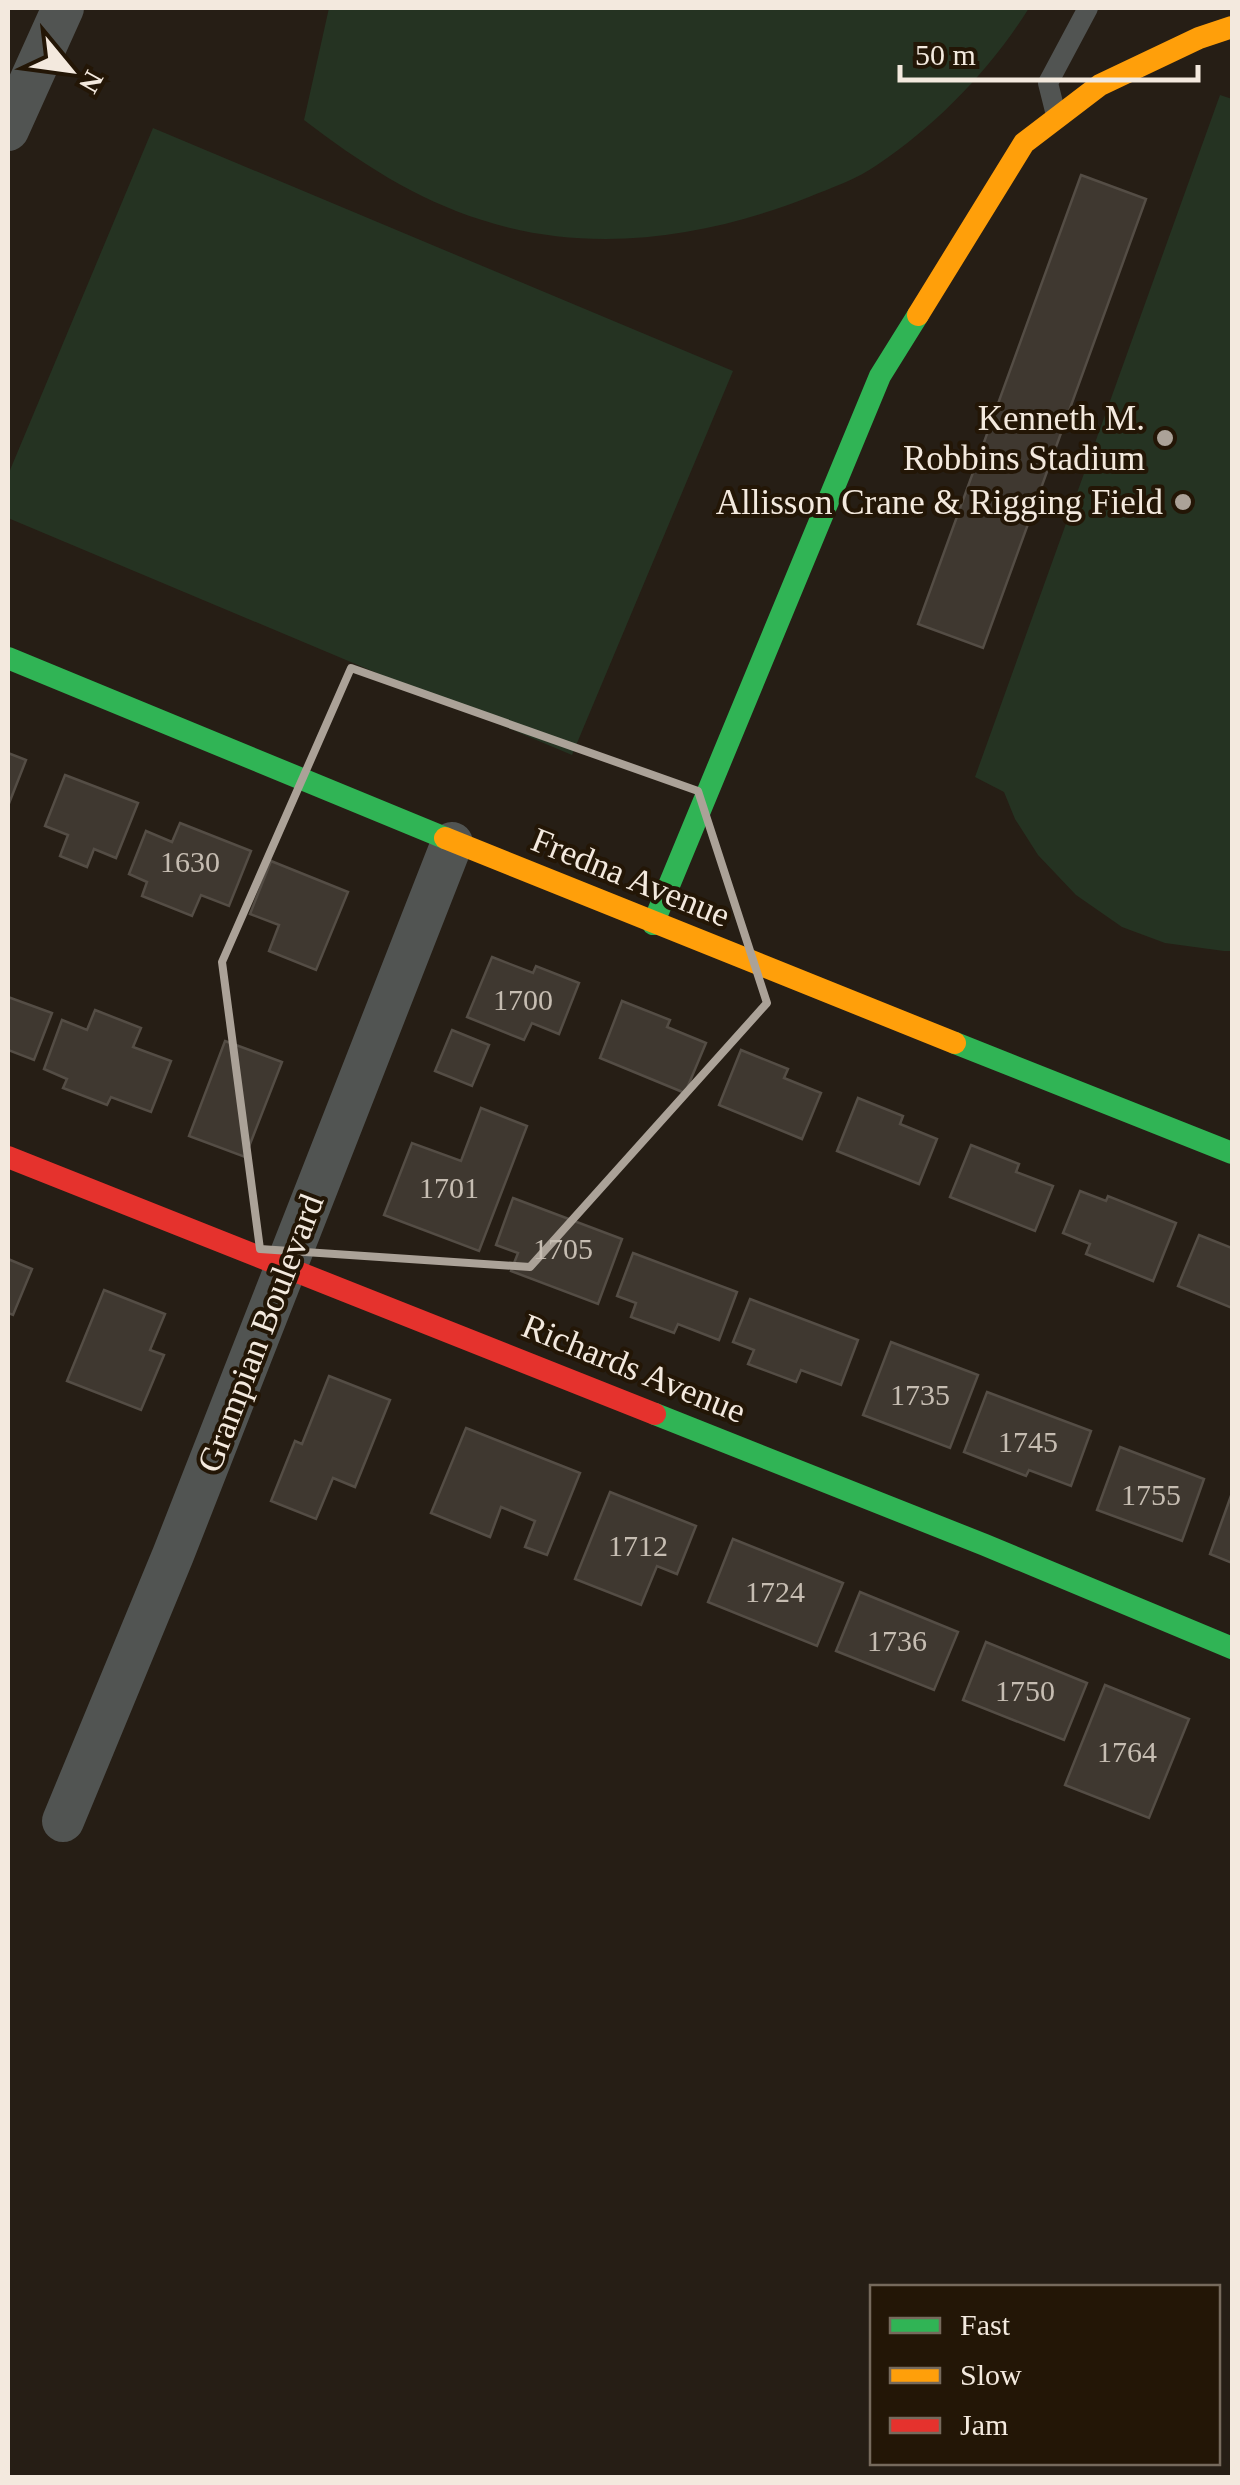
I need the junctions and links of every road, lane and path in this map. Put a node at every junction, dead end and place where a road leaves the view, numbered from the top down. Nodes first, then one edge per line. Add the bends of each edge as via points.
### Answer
1 (63, 8) edge
2 (1088, 8) edge
3 (1232, 27) edge
4 (1057, 118) junction
5 (8, 130) edge
6 (8, 658) edge
7 (452, 843) junction
8 (653, 924) junction
9 (1232, 1153) edge
10 (8, 1157) edge
11 (286, 1268) junction
12 (1232, 1648) edge
13 (63, 1821) dead end

1 - 5 street
2 - 4 lane via 1048,83
3 - 4 street via 1100,85
4 - 8 street via 1024,143 880,376
6 - 7 street, Fredna Avenue
7 - 8 street, Fredna Avenue
7 - 11 street, Grampian Boulevard
8 - 9 street, Fredna Avenue
10 - 11 street, Richards Avenue
11 - 12 street, Richards Avenue
11 - 13 street, Grampian Boulevard

